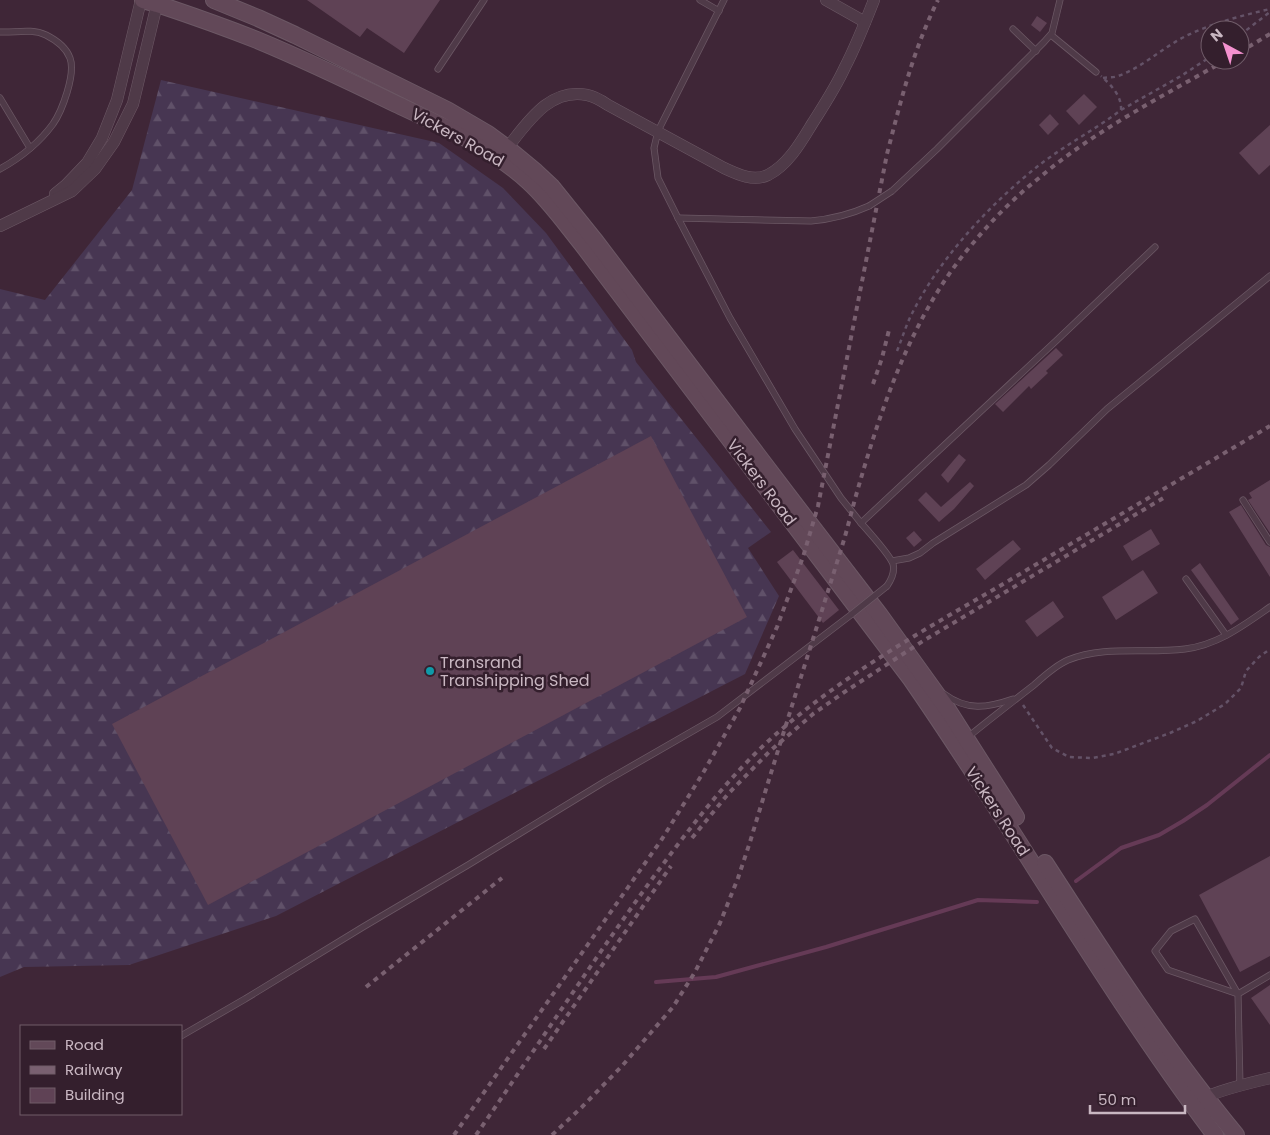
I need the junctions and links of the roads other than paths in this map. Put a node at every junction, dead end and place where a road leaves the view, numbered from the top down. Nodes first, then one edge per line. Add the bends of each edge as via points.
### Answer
1 (214, 0) edge
2 (484, 0) edge
3 (700, 0) edge
4 (724, 0) edge
5 (826, 0) edge
6 (874, 0) edge
7 (1060, 0) edge
8 (150, 1) edge
9 (231, 4) edge
10 (719, 11) junction
11 (865, 22) junction
12 (1013, 29) dead end
13 (0, 32) edge
14 (1050, 35) junction
15 (1036, 51) junction
16 (438, 69) dead end
17 (1096, 72) road end
18 (0, 98) edge
19 (658, 131) junction
20 (30, 148) junction
21 (503, 153) junction
22 (0, 169) edge
23 (36, 209) junction
24 (678, 218) junction
25 (0, 226) edge
26 (1155, 247) dead end
27 (1270, 276) edge
28 (1243, 500) dead end
29 (861, 523) junction
30 (1270, 542) edge
31 (892, 561) junction
32 (1186, 578) dead end
33 (1270, 607) edge
34 (1226, 635) junction
35 (930, 685) junction
36 (1017, 698) junction
37 (964, 743) junction
38 (1270, 975) edge
39 (1238, 994) junction
40 (182, 1035) edge
41 (1270, 1078) edge
42 (1240, 1086) junction
43 (1199, 1102) junction
44 (1215, 1135) edge
45 (1236, 1135) edge

1 - 9 main road, Vickers Road
2 - 16 lane
3 - 10 lane
4 - 10 lane
5 - 11 street
6 - 11 street
7 - 14 lane
8 - 21 main road, Vickers Road via 290,54 468,140
8 - 23 street via 102,138 87,163
8 - 23 street via 133,104 114,142 95,169 72,191
9 - 21 main road, Vickers Road via 447,110 488,134
10 - 19 lane
11 - 19 street via 846,67 798,147 779,168 767,175 756,178 742,176
12 - 15 lane
13 - 20 lane via 44,34 62,44 71,59 72,73 54,123
14 - 15 lane
14 - 17 lane
15 - 24 lane, bridge via 892,191 869,206 831,219 811,221
18 - 20 lane
19 - 21 street via 589,95 567,94 540,109
19 - 24 lane via 654,148 658,178
20 - 22 lane
21 - 35 main road, Vickers Road via 536,172 585,228
21 - 37 main road, Vickers Road via 582,244 911,679
23 - 25 street
24 - 29 lane via 730,318 795,429
26 - 29 lane
27 - 31 lane via 1107,408 1026,485 920,553
28 - 30 lane
29 - 31 lane
31 - 40 lane, bridge via 892,579 887,586 717,717
32 - 34 lane
33 - 34 lane
34 - 36 lane via 1212,643 1186,649 1086,654 1052,670
35 - 36 lane via 948,697 980,708
35 - 37 main road, Vickers Road
36 - 37 lane
37 - 43 main road, Vickers Road
38 - 39 lane
39 - 39 lane via 1195,919 1171,931 1155,951 1168,970
39 - 42 lane
41 - 42 street
42 - 43 street
43 - 44 main road, Vickers Road
43 - 45 main road, Vickers Road

